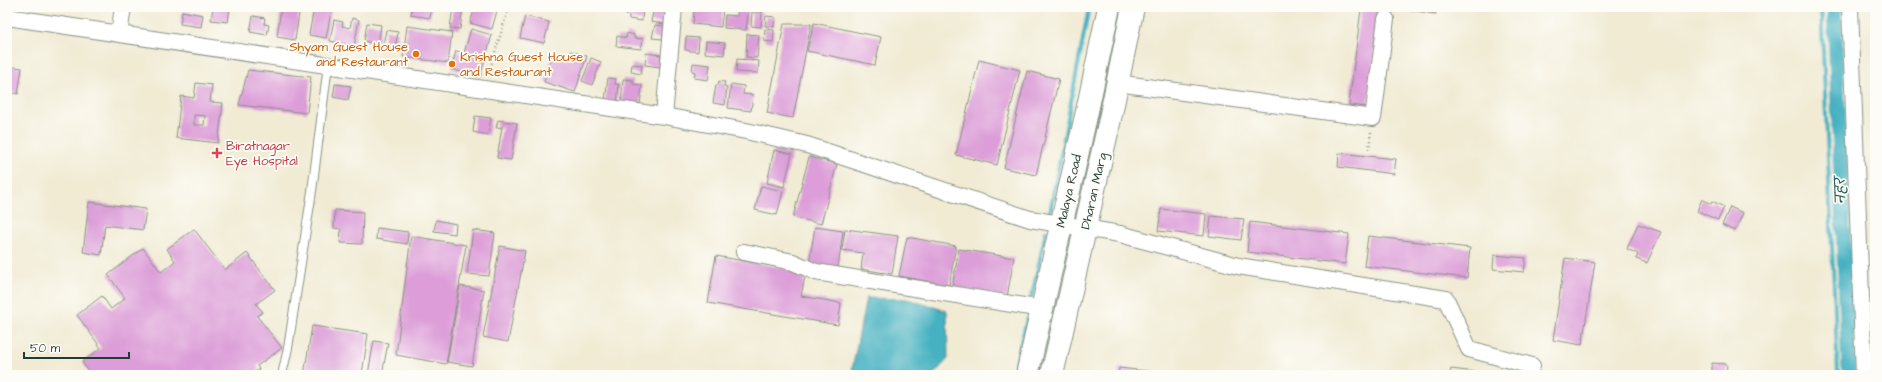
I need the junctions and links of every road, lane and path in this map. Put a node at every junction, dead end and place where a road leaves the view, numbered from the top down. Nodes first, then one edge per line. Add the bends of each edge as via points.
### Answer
1 (123, 7) edge
2 (509, 7) edge
3 (674, 7) edge
4 (1109, 7) edge
5 (1133, 7) edge
6 (1850, 7) edge
7 (7, 17) edge
8 (1386, 19) dead end
9 (120, 34) junction
10 (328, 65) junction
11 (1117, 83) junction
12 (484, 89) junction
13 (664, 116) junction
14 (1061, 224) junction
15 (1085, 229) junction
16 (744, 252) dead end
17 (1042, 309) junction
18 (1532, 366) dead end
19 (282, 375) edge
20 (1027, 375) edge
21 (1052, 375) edge
22 (1864, 375) edge

1 - 9 street
2 - 12 path
3 - 13 street
4 - 14 main road, Malaya Road
5 - 11 main road, Dharan Marg
6 - 22 street
7 - 9 street
8 - 11 street via 1373,118
9 - 10 street
10 - 12 street
10 - 19 lane via 311,199
11 - 15 main road, Dharan Marg
12 - 13 street
13 - 14 street via 807,145 1030,218
14 - 15 street
14 - 17 main road, Malaya Road
15 - 18 street via 1120,234 1238,266 1446,299 1469,349
15 - 21 main road, Dharan Marg
16 - 17 street via 793,262 816,272
17 - 20 main road, Malaya Road

